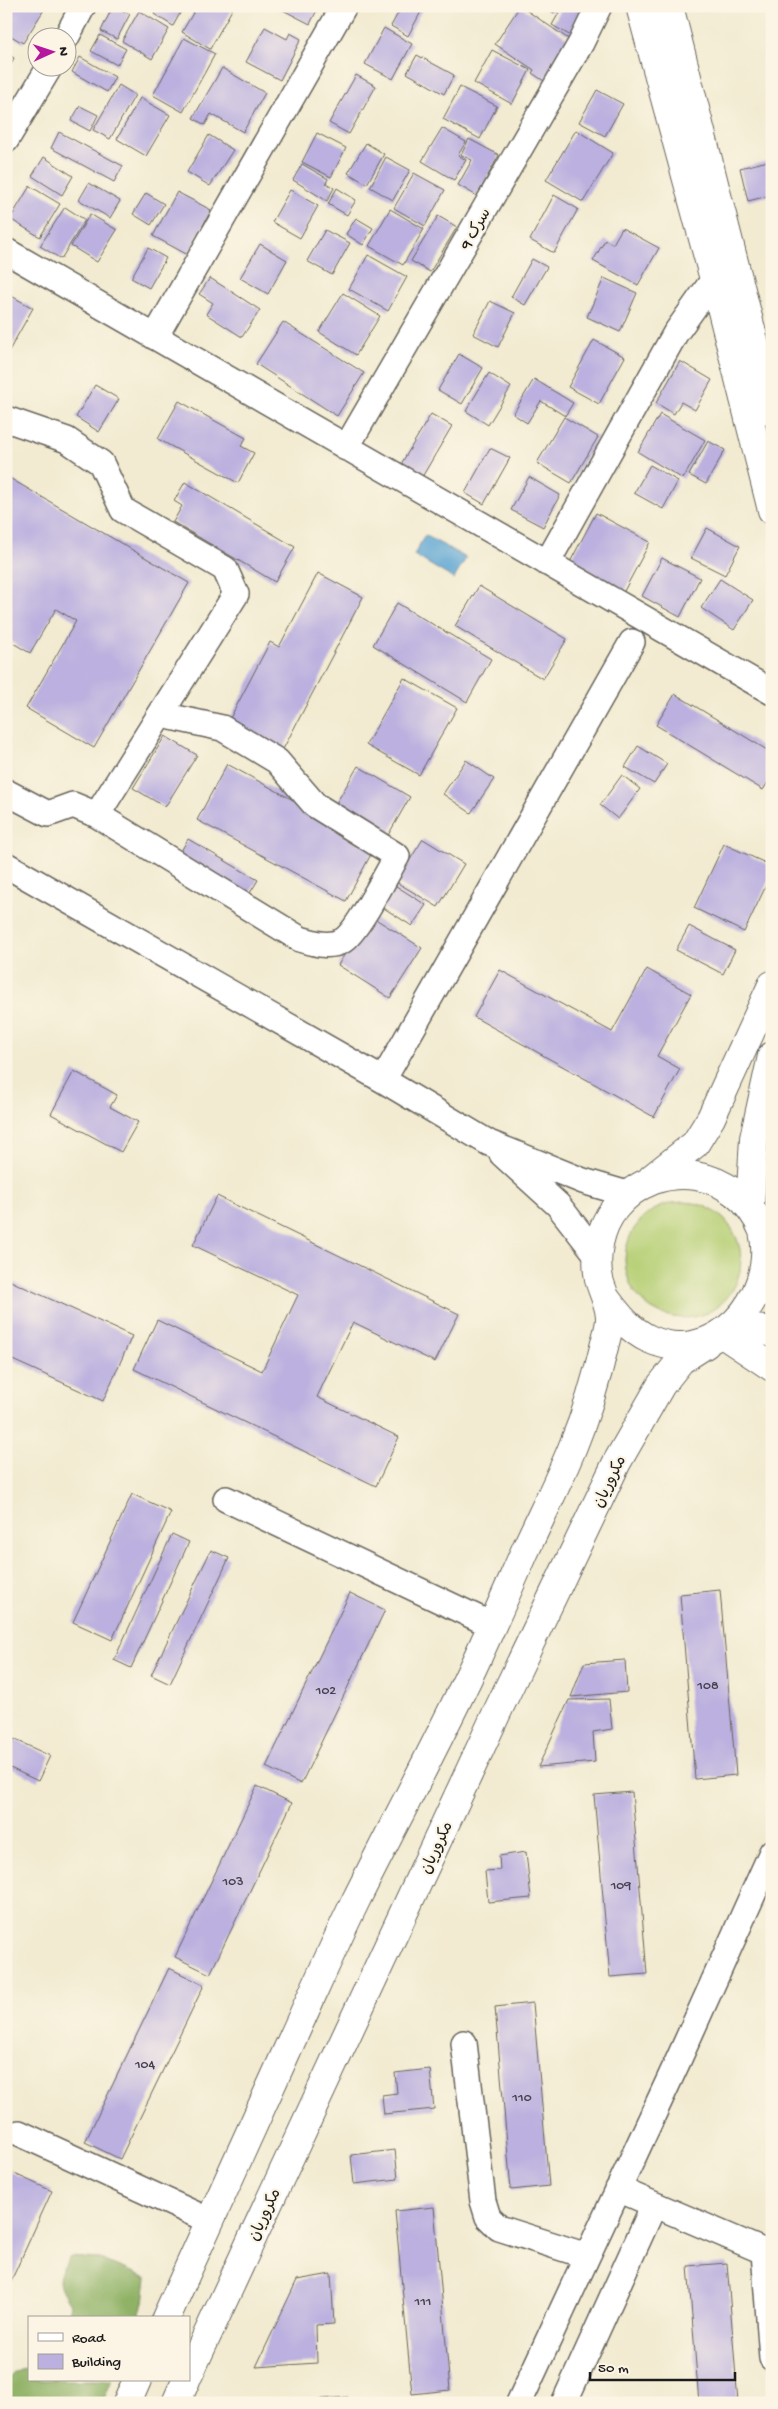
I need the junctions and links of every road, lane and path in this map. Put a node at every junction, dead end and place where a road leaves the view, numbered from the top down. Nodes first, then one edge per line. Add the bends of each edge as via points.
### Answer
1 (84, 6) edge
2 (344, 6) edge
3 (599, 6) edge
4 (640, 6) edge
5 (669, 6) edge
6 (72, 28) edge
7 (43, 78) edge
8 (6, 140) edge
9 (6, 250) edge
10 (725, 275) junction
11 (154, 337) junction
12 (772, 412) edge
13 (6, 419) edge
14 (346, 448) junction
15 (772, 510) edge
16 (547, 563) junction
17 (632, 642) dead end
18 (772, 692) edge
19 (162, 715) junction
20 (6, 792) edge
21 (97, 815) junction
22 (6, 865) edge
23 (772, 985) edge
24 (772, 1056) edge
25 (384, 1080) junction
26 (489, 1143) junction
27 (637, 1188) junction
28 (750, 1207) junction
29 (769, 1249) edge
30 (597, 1255) junction
31 (607, 1300) junction
32 (772, 1333) edge
33 (724, 1335) junction
34 (772, 1368) edge
35 (226, 1498) dead end
36 (492, 1625) junction
37 (772, 1852) edge
38 (464, 2044) dead end
39 (19, 2133) dead end
40 (618, 2189) junction
41 (654, 2204) junction
42 (210, 2221) junction
43 (768, 2253) edge
44 (587, 2256) junction
45 (167, 2316) edge
46 (772, 2358) edge
47 (190, 2372) edge
48 (136, 2382) edge
49 (185, 2382) edge
50 (127, 2403) edge
51 (176, 2403) edge
52 (519, 2403) edge
53 (564, 2403) edge

1 - 6 street
2 - 11 street
3 - 14 street, سرک 9 via 581,43
4 - 10 main road
5 - 10 main road
7 - 8 street
9 - 11 street
10 - 12 main road
10 - 15 main road
10 - 16 street via 674,334
11 - 14 street
13 - 19 street via 66,440 101,463 122,510 225,569 236,594
14 - 16 street
16 - 18 street
17 - 25 street
19 - 21 street
19 - 21 street via 222,728 277,761 314,805 397,856 354,927 342,941 325,945 300,939
20 - 21 street via 48,814 73,805
22 - 25 street
23 - 27 main road via 695,1144
24 - 28 main road via 754,1138
25 - 26 street
26 - 27 street via 583,1181
26 - 30 street via 558,1205
27 - 28 main road via 674,1174 703,1176 729,1188
27 - 30 main road via 612,1212 602,1232
28 - 29 main road
29 - 33 main road via 765,1282 754,1307
30 - 31 main road via 599,1278
31 - 33 main road via 625,1324 651,1340 681,1346
31 - 36 main road via 610,1320 598,1377 573,1447
32 - 33 main road via 764,1330
33 - 34 main road
33 - 47 main road, مکروریان via 681,1360 661,1385 617,1462
35 - 36 street
36 - 42 main road via 468,1679 352,1907
37 - 40 street
38 - 44 street via 483,2201 488,2217 499,2228
39 - 42 street
40 - 41 street
40 - 44 street
41 - 43 street
41 - 53 street
42 - 45 main road
43 - 46 street
44 - 52 street
48 - 50 main road
49 - 51 main road

